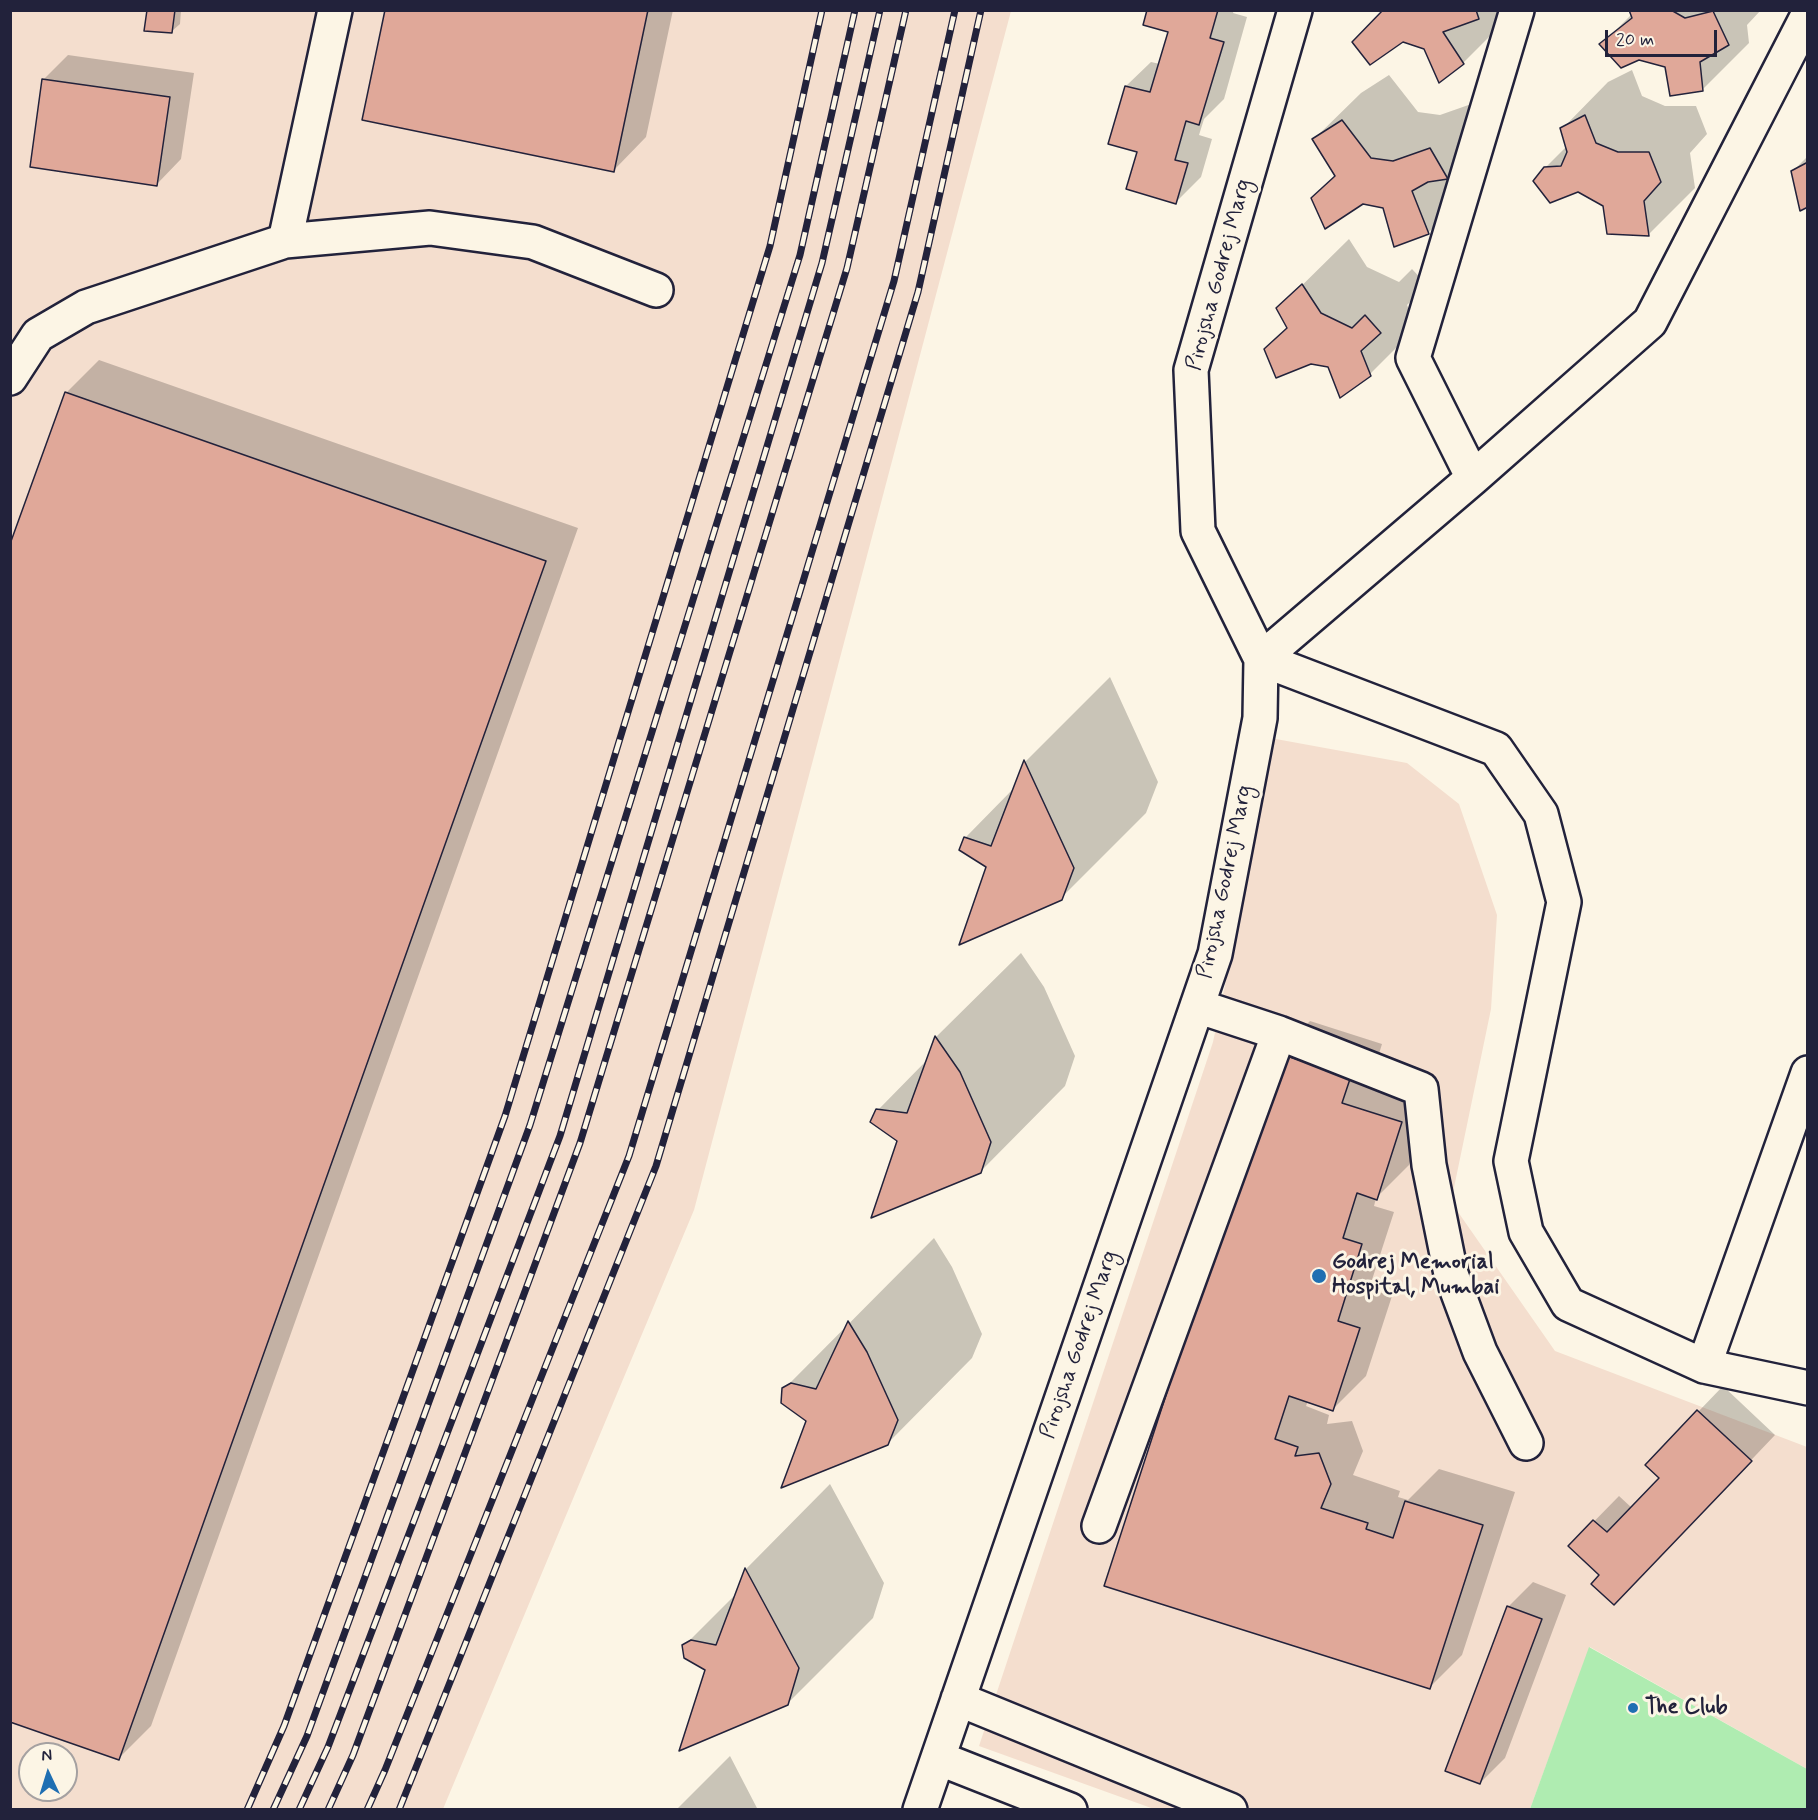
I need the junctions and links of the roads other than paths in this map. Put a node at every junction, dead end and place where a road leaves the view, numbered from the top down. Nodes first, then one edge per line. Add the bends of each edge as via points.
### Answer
1 (335, 10) edge
2 (1295, 10) edge
3 (1517, 10) edge
4 (1808, 15) edge
5 (285, 240) junction
6 (656, 290) dead end
7 (10, 378) edge
8 (1473, 478) junction
9 (1261, 659) junction
10 (1197, 1006) junction
11 (1279, 1033) junction
12 (1808, 1073) edge
13 (1704, 1366) junction
14 (1808, 1388) edge
15 (1526, 1443) dead end
16 (1099, 1526) dead end
17 (958, 1699) junction
18 (938, 1758) junction
19 (920, 1809) edge
20 (1070, 1809) edge
21 (1230, 1809) edge

1 - 5 street
2 - 9 street, Pirojsha Godrej Marg via 1191,370 1198,531
3 - 8 street via 1413,358
4 - 8 street via 1650,322
5 - 6 street via 430,228 533,242
5 - 7 street via 86,307 38,335
8 - 9 street
9 - 10 street, Pirojsha Godrej Marg via 1260,718 1215,954
9 - 13 street via 1496,749 1541,814 1564,903 1511,1161 1526,1232 1568,1304
10 - 11 street
10 - 17 street, Pirojsha Godrej Marg
11 - 15 street via 1421,1089 1430,1165 1451,1274 1480,1352
11 - 16 street
12 - 13 street
13 - 14 street
17 - 18 street, Pirojsha Godrej Marg
17 - 21 street
18 - 19 street, Pirojsha Godrej Marg
18 - 20 street

